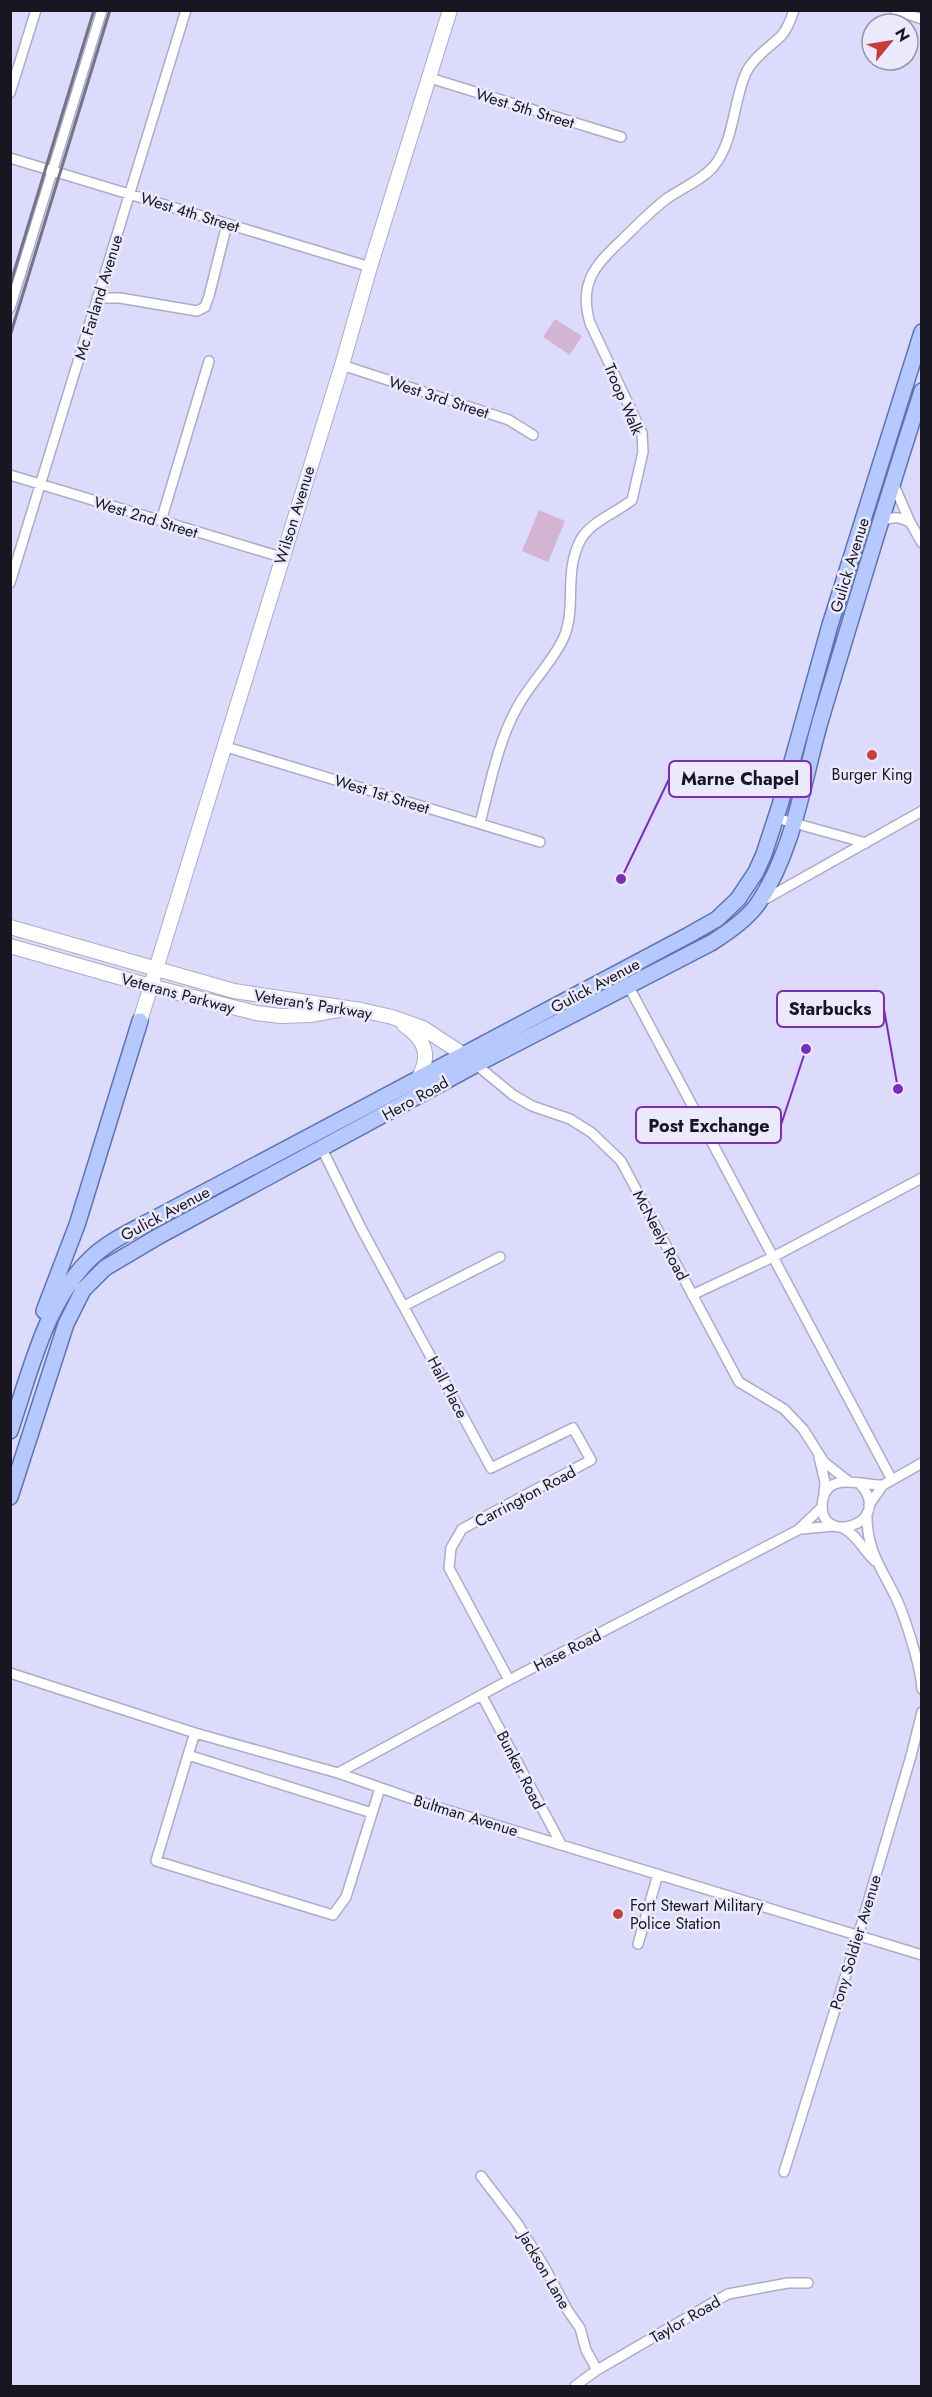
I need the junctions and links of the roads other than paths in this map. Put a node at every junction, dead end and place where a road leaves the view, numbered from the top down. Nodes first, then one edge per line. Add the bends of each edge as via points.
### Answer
1 (36, 10) edge
2 (102, 10) edge
3 (186, 10) edge
4 (450, 10) edge
5 (794, 10) edge
6 (895, 10) edge
7 (921, 19) edge
8 (430, 78) junction
9 (10, 93) edge
10 (621, 137) dead end
11 (10, 158) edge
12 (53, 171) junction
13 (130, 194) junction
14 (227, 224) junction
15 (370, 267) junction
16 (97, 298) junction
17 (10, 308) edge
18 (921, 332) edge
19 (209, 361) dead end
20 (342, 365) junction
21 (921, 391) edge
22 (533, 435) dead end
23 (10, 476) edge
24 (893, 483) junction
25 (41, 485) junction
26 (882, 520) junction
27 (161, 521) junction
28 (910, 522) junction
29 (921, 543) edge
30 (281, 557) junction
31 (10, 583) edge
32 (223, 746) junction
33 (921, 811) edge
34 (776, 818) junction
35 (794, 822) junction
36 (480, 823) junction
37 (540, 842) dead end
38 (866, 843) junction
39 (758, 904) junction
40 (10, 927) edge
41 (10, 946) edge
42 (155, 969) junction
43 (150, 986) junction
44 (629, 987) junction
45 (349, 1009) junction
46 (392, 1017) junction
47 (140, 1021) joint
48 (464, 1055) junction
49 (477, 1064) junction
50 (418, 1079) junction
51 (322, 1149) junction
52 (921, 1178) edge
53 (500, 1257) dead end
54 (773, 1257) junction
55 (692, 1295) junction
56 (404, 1306) junction
57 (20, 1403) junction
58 (10, 1431) edge
59 (819, 1454) junction
60 (921, 1463) edge
61 (491, 1468) joint
62 (848, 1481) junction
63 (887, 1483) junction
64 (860, 1484) junction
65 (824, 1494) junction
66 (10, 1497) edge
67 (821, 1508) junction
68 (868, 1509) junction
69 (839, 1527) junction
70 (798, 1530) junction
71 (875, 1561) junction
72 (10, 1673) edge
73 (509, 1680) junction
74 (921, 1689) edge
75 (482, 1696) junction
76 (921, 1712) edge
77 (195, 1733) junction
78 (188, 1755) junction
79 (338, 1773) junction
80 (380, 1788) junction
81 (372, 1814) junction
82 (561, 1844) junction
83 (658, 1874) junction
84 (858, 1935) junction
85 (638, 1944) dead end
86 (921, 1954) edge
87 (784, 2172) dead end
88 (482, 2176) dead end
89 (808, 2283) dead end
90 (597, 2370) junction
91 (575, 2386) edge

1 - 9 street
2 - 12 street
3 - 13 street, Mc Farland Avenue
4 - 8 street, Wilson Avenue
5 - 36 street, Troop Walk via 782,35 745,74 721,154 713,167 651,212 599,261 590,278 586,307 642,433 643,452 632,500 588,530 581,540 570,577 569,619 564,638 510,722
6 - 7 street
8 - 10 street, West 5th Street
8 - 15 street, Wilson Avenue
11 - 12 street, West 4th Street
12 - 13 street, West 4th Street
12 - 17 street
13 - 14 street, West 4th Street
13 - 16 street, Mc Farland Avenue
14 - 15 street, West 4th Street
14 - 16 street via 205,307 197,311
15 - 20 street, Wilson Avenue
16 - 25 street, Mc Farland Avenue
18 - 34 main road, Gulick Avenue via 830,625
19 - 27 street
20 - 22 street, West 3rd Street via 509,420
20 - 30 street, Wilson Avenue
21 - 24 main road, Gulick Avenue
23 - 25 street, West 2nd Street
24 - 26 main road, Gulick Avenue
24 - 28 street
25 - 27 street, West 2nd Street
25 - 31 street, Mc Farland Avenue
26 - 28 street via 900,517
26 - 35 main road, Gulick Avenue
27 - 30 street, West 2nd Street
28 - 29 street
30 - 32 street, Wilson Avenue
32 - 36 street, West 1st Street
32 - 42 street, Wilson Avenue
33 - 38 street
34 - 35 street
34 - 48 main road, Gulick Avenue via 756,872 738,899 717,919
35 - 38 street
35 - 39 main road, Gulick Avenue
36 - 37 street, West 1st Street
38 - 39 street
39 - 44 main road, Hero Road via 729,932
40 - 42 street, Veterans Parkway
41 - 43 street, Veterans Parkway
42 - 43 street, Wilson Avenue
42 - 45 street, Veteran's Parkway via 234,991
43 - 45 street, Veterans Parkway via 281,1016
43 - 47 street, Wilson Avenue
44 - 49 main road, Hero Road
44 - 54 street
45 - 46 street, Veteran's Parkway
46 - 48 street, Veteran's Parkway via 423,1028
46 - 50 street via 411,1030 424,1046 426,1060
47 - 57 main road via 77,1225 46,1304 24,1375
48 - 49 street, McNeely Road
48 - 50 main road, Gulick Avenue
49 - 51 main road, Hero Road
49 - 55 street, McNeely Road via 513,1095 570,1119 621,1161
50 - 57 main road, Gulick Avenue via 126,1234 93,1256 71,1278 56,1303
51 - 56 street, Hall Place
51 - 66 main road, Hero Road via 118,1259 92,1280 66,1324
52 - 54 street
53 - 56 street
54 - 55 street
54 - 63 street
55 - 59 street, McNeely Road via 739,1382 784,1409
56 - 61 street, Hall Place
57 - 58 main road, Gulick Avenue
59 - 62 street via 831,1470
59 - 65 street
60 - 63 street
61 - 73 street, Carrington Road via 573,1428 591,1460 462,1529 451,1548 449,1568
62 - 64 street
62 - 65 street via 834,1485
63 - 64 street
63 - 68 street
64 - 68 street via 869,1498
65 - 67 street
67 - 69 street via 824,1516
67 - 70 street
68 - 69 street via 856,1526
68 - 71 street via 867,1533
69 - 70 street
69 - 71 street via 859,1540
70 - 73 street, Hase Road
71 - 74 street via 897,1598
72 - 77 street, Bultman Avenue
73 - 75 street, Hase Road
75 - 79 street, Hase Road
75 - 82 street, Bunker Road
76 - 84 street, Pony Soldier Avenue
77 - 78 street
77 - 79 street, Bultman Avenue
78 - 81 street
78 - 81 street via 156,1861 333,1915 346,1897
79 - 80 street, Bultman Avenue
80 - 81 street
80 - 82 street, Bultman Avenue
82 - 83 street, Bultman Avenue
83 - 84 street, Bultman Avenue
83 - 85 street
84 - 86 street, Bultman Avenue
84 - 87 street, Pony Soldier Avenue
88 - 90 street, Jackson Lane via 545,2268 580,2328
89 - 90 street, Taylor Road via 728,2294
90 - 91 street, Taylor Road

